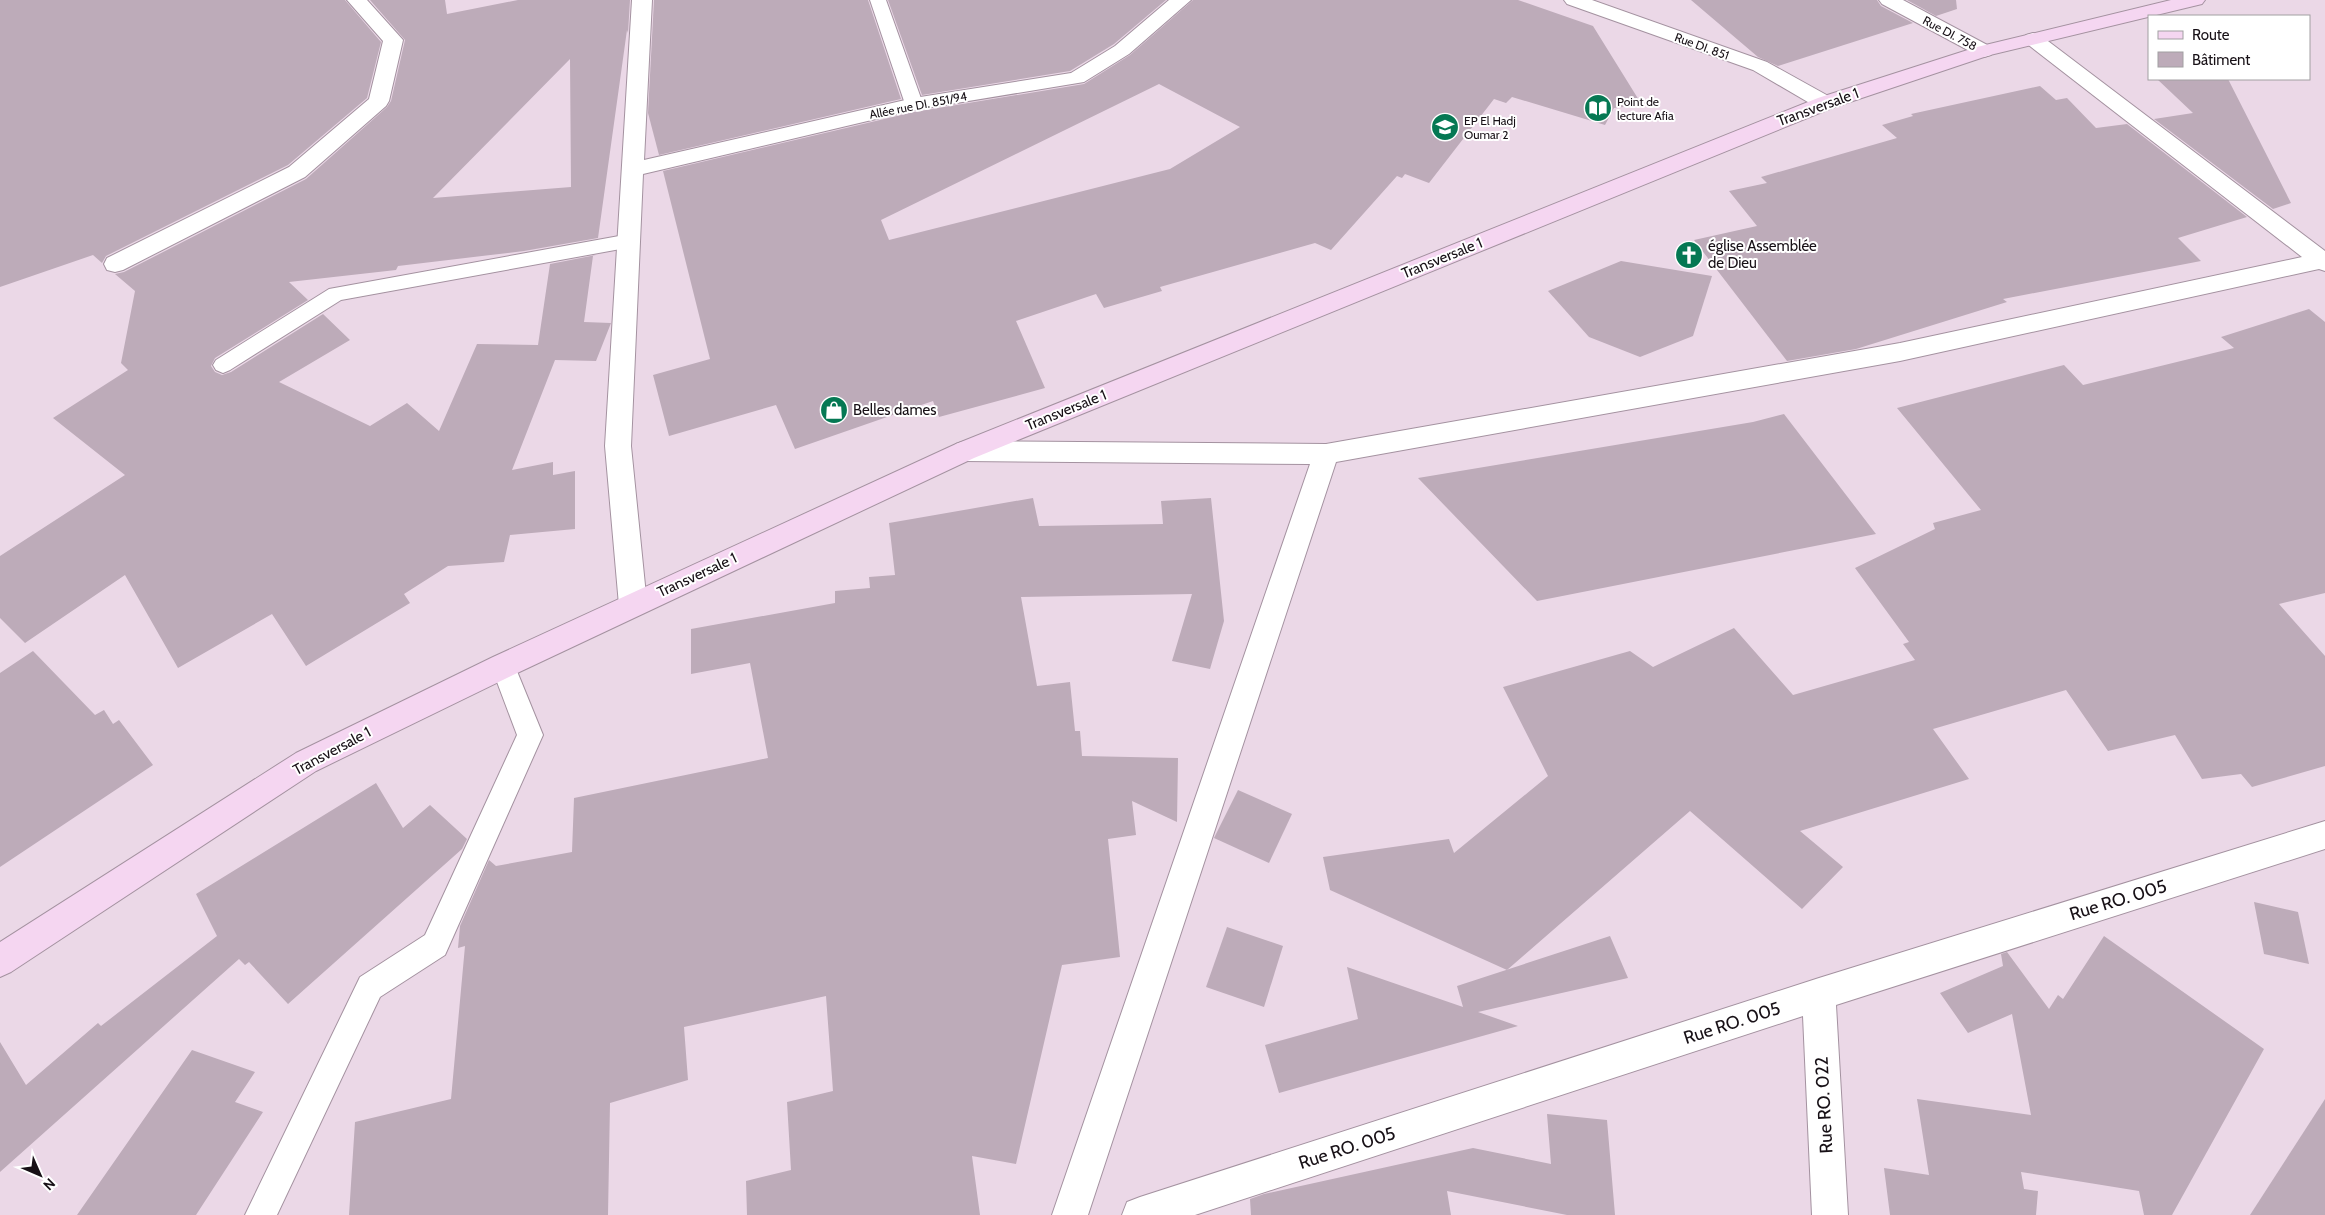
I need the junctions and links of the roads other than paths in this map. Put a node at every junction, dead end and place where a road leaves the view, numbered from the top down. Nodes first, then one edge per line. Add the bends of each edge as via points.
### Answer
1 (357, 0) edge
2 (642, 0) edge
3 (878, 0) edge
4 (1181, 0) edge
5 (1574, 0) edge
6 (1889, 0) edge
7 (2195, 0) edge
8 (2033, 39) junction
9 (1984, 51) junction
10 (1826, 102) junction
11 (914, 104) junction
12 (634, 169) junction
13 (630, 241) junction
14 (2324, 261) edge
15 (116, 264) dead end
16 (223, 365) dead end
17 (965, 451) junction
18 (1326, 454) junction
19 (633, 605) junction
20 (502, 666) junction
21 (2325, 835) edge
22 (0, 961) edge
23 (1819, 994) junction
24 (262, 1215) edge
25 (1070, 1215) edge
26 (1140, 1215) edge
27 (1830, 1215) edge

1 - 15 street via 393,40 380,100 297,172
2 - 12 street
3 - 11 lane
4 - 11 street, Allée rue DI. 851/94 via 1122,50 1076,78
5 - 10 street, Rue DI. 851 via 1760,66
6 - 9 street, Rue DI. 758
7 - 8 main road, Transversale 1
8 - 9 main road, Transversale 1
8 - 14 street
9 - 10 main road, Transversale 1
10 - 17 main road, Transversale 1
11 - 12 street, Allée rue DI. 851/94
12 - 13 street
13 - 16 lane via 336,294
13 - 19 street via 618,446
14 - 18 street via 1900,352
17 - 18 street
17 - 19 main road, Transversale 1
18 - 25 street
19 - 20 main road, Transversale 1
20 - 22 main road, Transversale 1 via 306,762
20 - 24 lane via 530,735 435,945 370,987
21 - 23 street, Rue RO. 005
23 - 26 street, Rue RO. 005
23 - 27 street, Rue RO. 022

